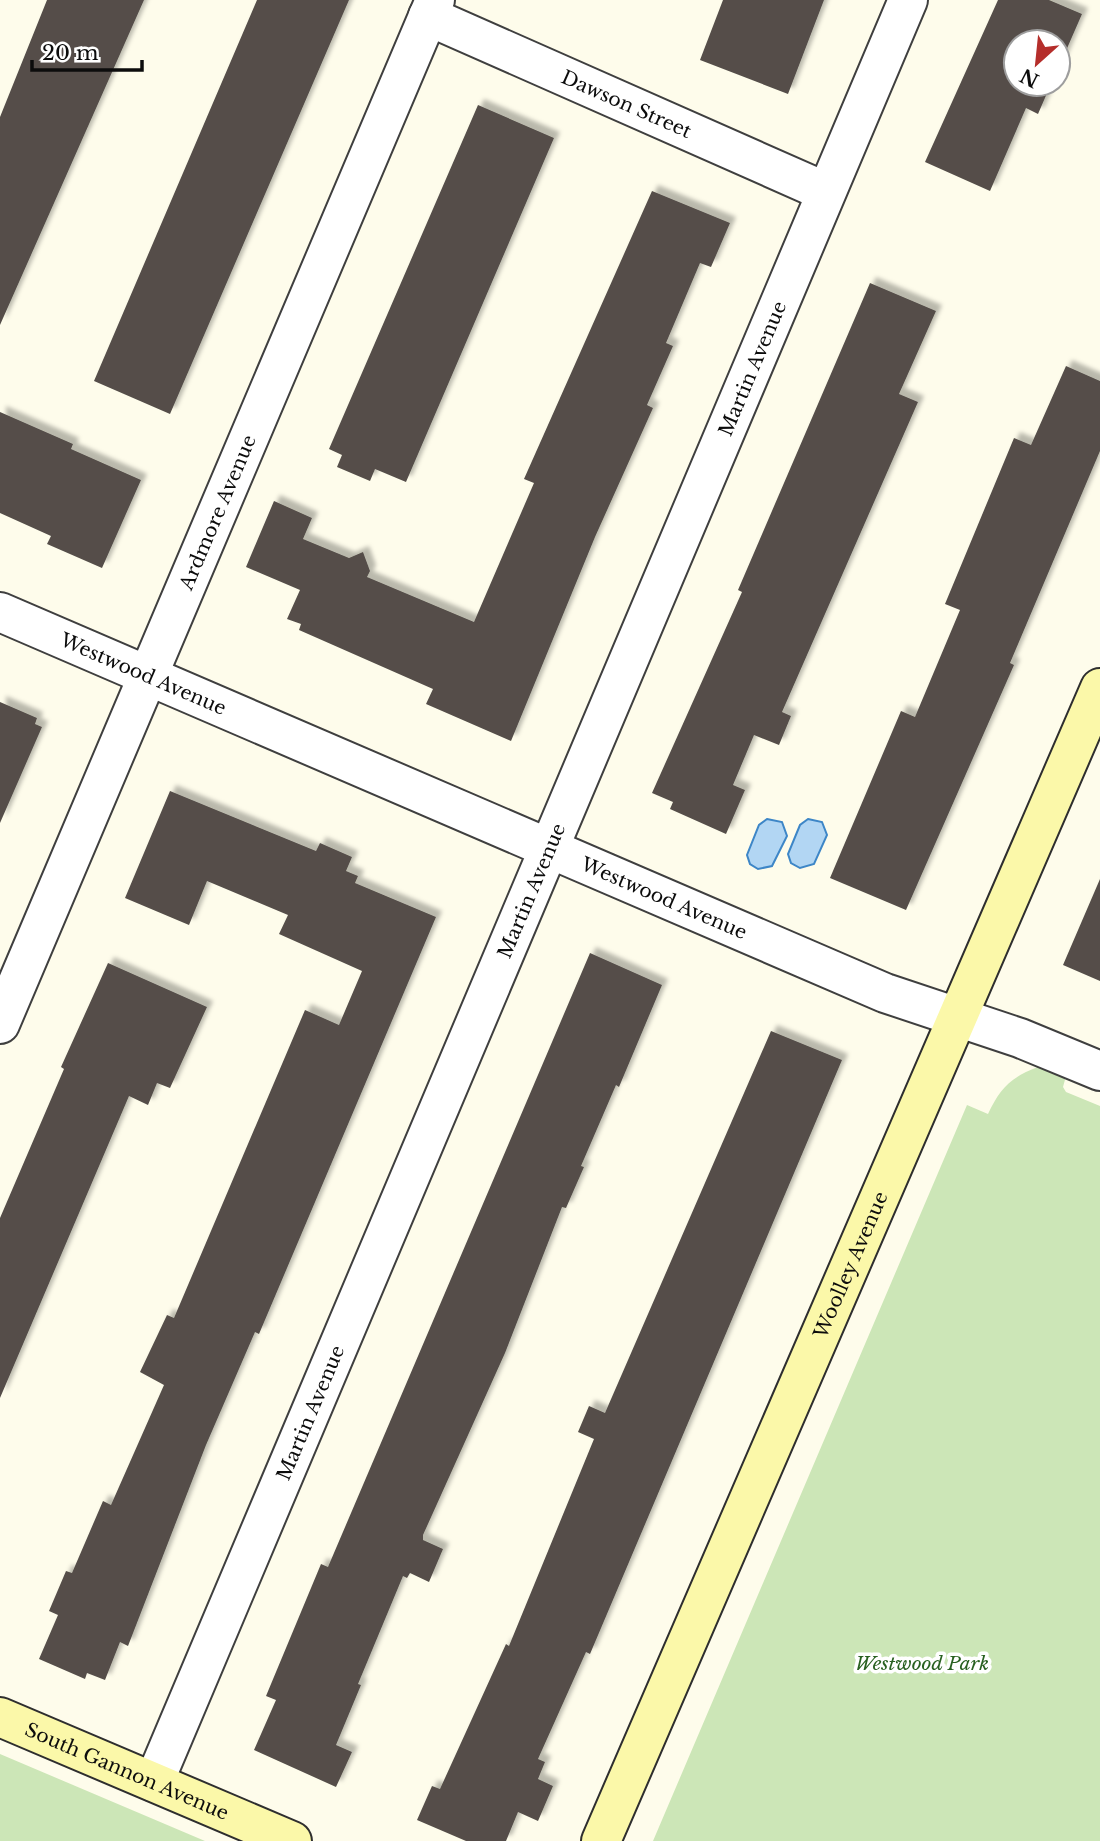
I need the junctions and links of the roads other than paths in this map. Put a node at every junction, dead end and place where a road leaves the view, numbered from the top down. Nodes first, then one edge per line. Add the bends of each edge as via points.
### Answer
1 (908, 0) edge
2 (432, 8) edge
3 (826, 192) junction
4 (0, 612) edge
5 (149, 674) junction
6 (1100, 688) edge
7 (548, 850) junction
8 (958, 1017) junction
9 (0, 1024) edge
10 (1100, 1071) edge
11 (0, 1717) edge
12 (154, 1782) junction
13 (292, 1841) edge
14 (601, 1841) edge

1 - 3 street, Martin Avenue
2 - 3 street, Dawson Street
2 - 5 street, Ardmore Avenue
3 - 7 street, Martin Avenue
4 - 5 street, Westwood Avenue
5 - 7 street, Westwood Avenue
5 - 9 street, Ardmore Avenue
6 - 8 street, Woolley Avenue
7 - 8 street, Westwood Avenue via 885,993
7 - 12 street, Martin Avenue
8 - 10 street, Westwood Avenue
8 - 14 street, Woolley Avenue
11 - 12 street, South Gannon Avenue
12 - 13 street, South Gannon Avenue

